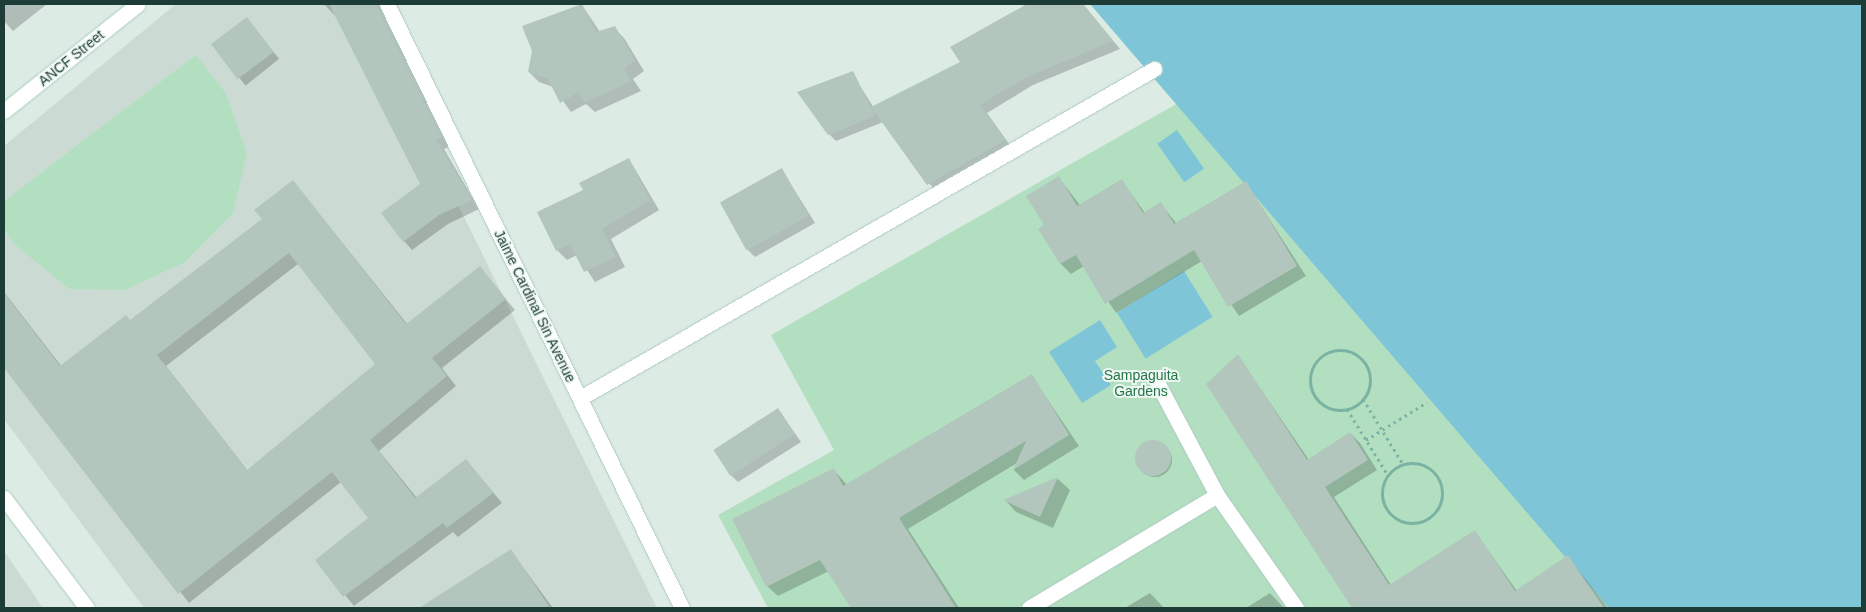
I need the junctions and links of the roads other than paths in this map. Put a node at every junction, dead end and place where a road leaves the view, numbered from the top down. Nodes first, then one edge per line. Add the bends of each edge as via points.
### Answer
1 (138, 4) edge
2 (387, 4) edge
3 (1154, 69) dead end
4 (4, 111) edge
5 (1158, 384) dead end
6 (580, 398) junction
7 (1217, 495) junction
8 (4, 498) edge
9 (87, 608) edge
10 (682, 608) edge
11 (1029, 608) edge
12 (1296, 608) edge

1 - 4 main road, ANCF Street
2 - 6 main road, Jaime Cardinal Sin Avenue
3 - 6 main road
5 - 7 main road
6 - 10 main road, Jaime Cardinal Sin Avenue
7 - 11 main road
7 - 12 main road
8 - 9 main road

